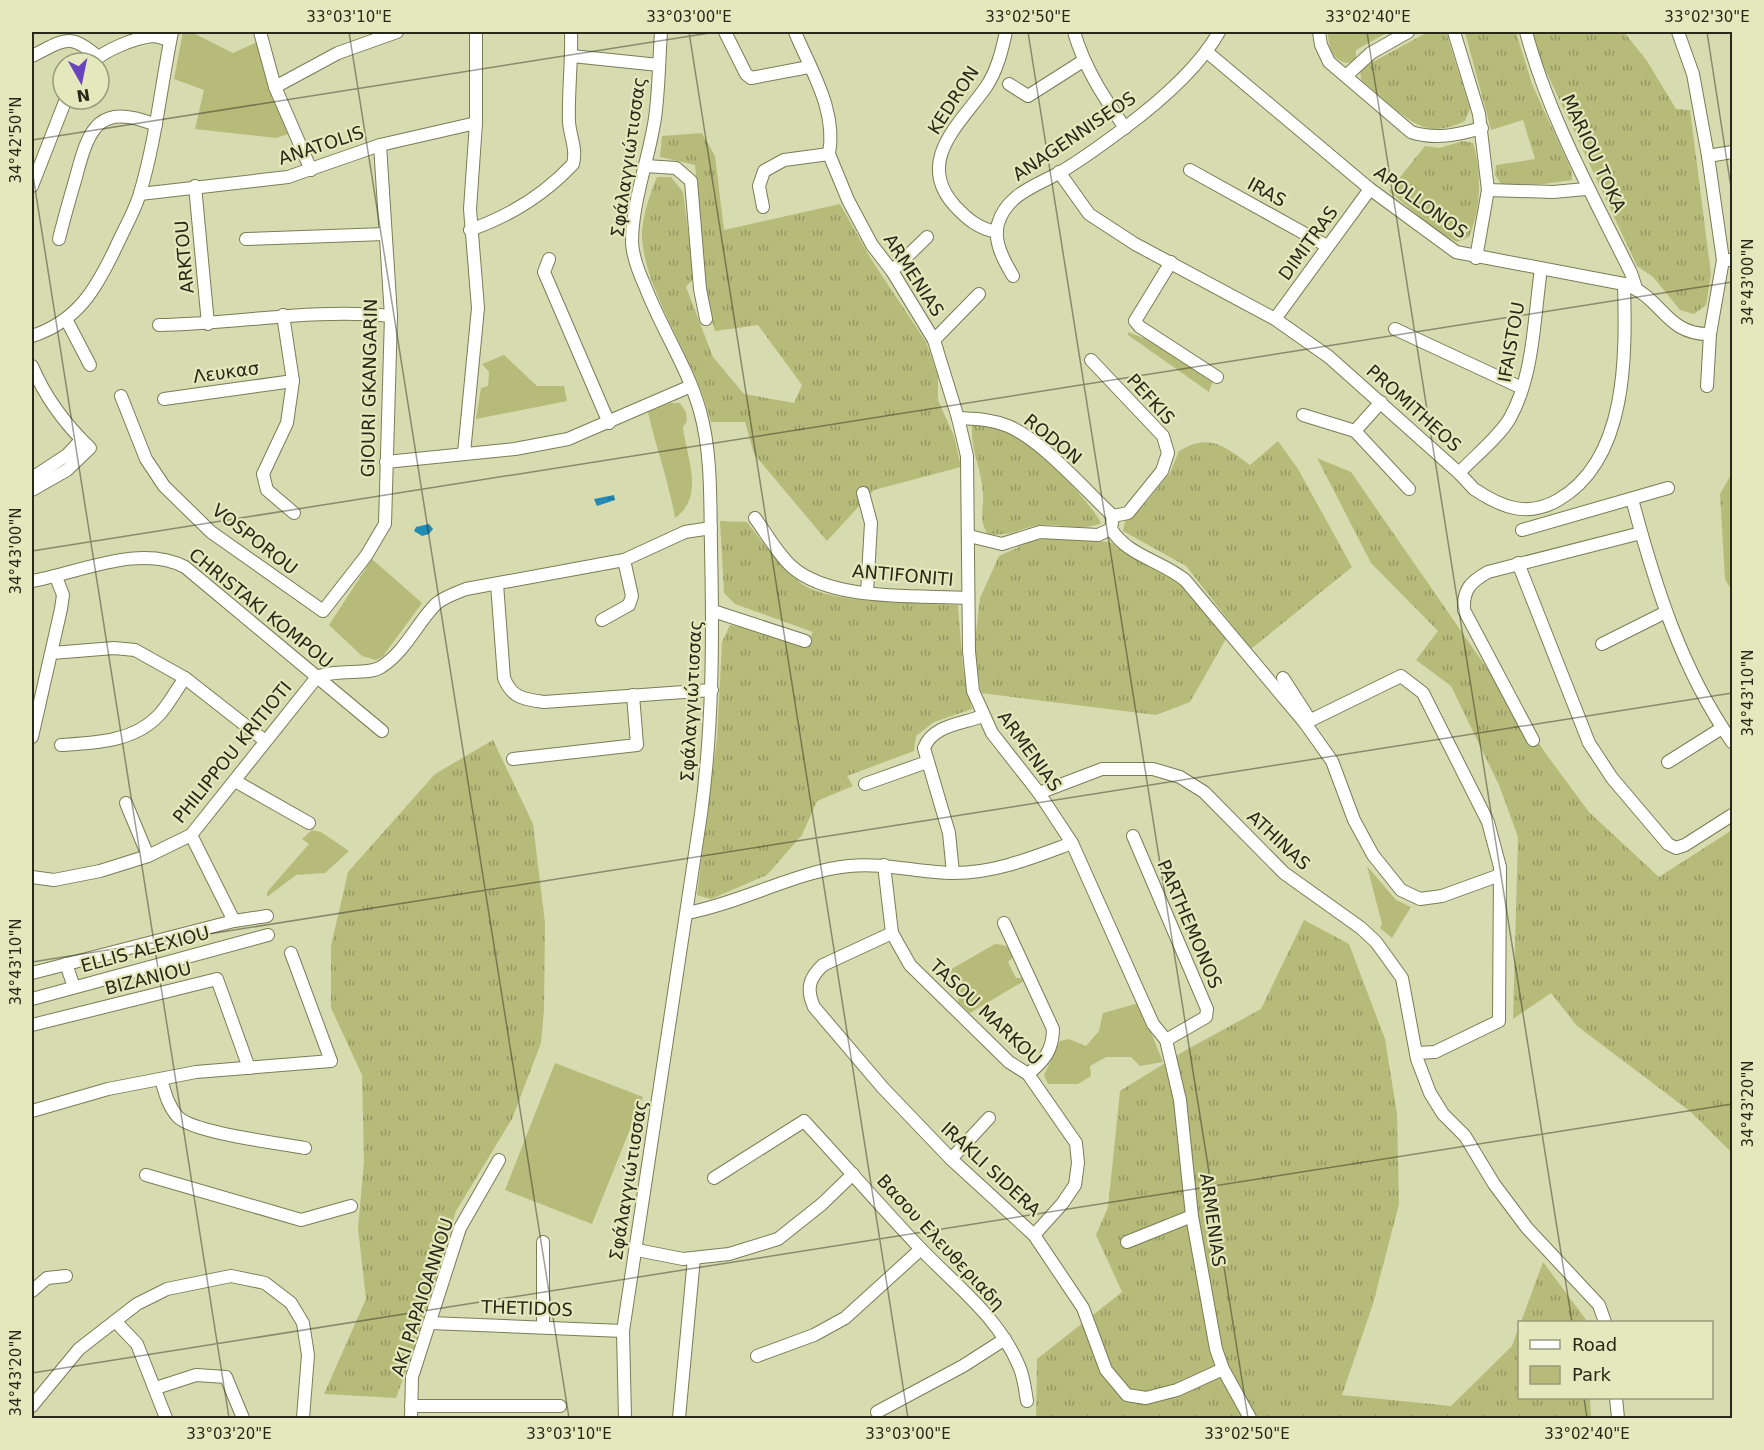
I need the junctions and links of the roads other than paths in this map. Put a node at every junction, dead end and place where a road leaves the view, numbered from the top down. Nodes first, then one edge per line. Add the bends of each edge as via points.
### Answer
1 (260, 32) edge
2 (397, 32) edge
3 (476, 32) edge
4 (571, 32) edge
5 (661, 32) edge
6 (725, 32) edge
7 (795, 32) edge
8 (1006, 32) edge
9 (1074, 32) edge
10 (1219, 32) edge
11 (1319, 32) edge
12 (1408, 32) edge
13 (1455, 32) edge
14 (1526, 32) edge
15 (1678, 32) edge
16 (132, 36) edge
17 (172, 36) edge
18 (88, 51) edge
19 (109, 51) edge
20 (1208, 52) junction
21 (32, 56) edge
22 (572, 56) junction
23 (1083, 61) junction
24 (659, 65) junction
25 (809, 67) junction
26 (1346, 76) junction
27 (1009, 84) dead end
28 (276, 87) junction
29 (61, 111) edge
30 (476, 123) junction
31 (156, 125) junction
32 (1125, 128) junction
33 (1482, 128) junction
34 (380, 145) junction
35 (1732, 152) edge
36 (829, 154) junction
37 (1708, 156) junction
38 (646, 166) junction
39 (311, 170) junction
40 (1190, 170) dead end
41 (1059, 172) junction
42 (32, 186) edge
43 (195, 186) junction
44 (1370, 189) junction
45 (1586, 189) junction
46 (1488, 190) junction
47 (140, 194) junction
48 (763, 207) dead end
49 (470, 230) junction
50 (997, 232) junction
51 (385, 234) junction
52 (927, 237) dead end
53 (59, 239) dead end
54 (246, 239) dead end
55 (1327, 246) junction
56 (1476, 258) junction
57 (549, 259) dead end
58 (1728, 260) edge
59 (1171, 262) junction
60 (1541, 269) junction
61 (891, 271) junction
62 (1013, 276) dead end
63 (1630, 286) junction
64 (979, 294) dead end
65 (283, 315) junction
66 (391, 316) junction
67 (66, 319) junction
68 (706, 319) dead end
69 (1275, 319) junction
70 (208, 324) junction
71 (159, 325) dead end
72 (1395, 329) dead end
73 (1710, 334) junction
74 (32, 336) edge
75 (934, 340) junction
76 (1091, 360) dead end
77 (90, 365) dead end
78 (32, 366) edge
79 (1217, 377) dead end
80 (294, 381) junction
81 (691, 386) junction
82 (1707, 386) dead end
83 (1522, 388) junction
84 (121, 396) dead end
85 (164, 399) dead end
86 (1381, 402) junction
87 (1303, 415) dead end
88 (958, 418) junction
89 (609, 423) junction
90 (1355, 431) junction
91 (86, 444) junction
92 (464, 453) junction
93 (386, 462) junction
94 (1459, 473) junction
95 (32, 478) edge
96 (1668, 488) dead end
97 (1409, 489) dead end
98 (32, 490) edge
99 (863, 493) dead end
100 (1632, 500) junction
101 (1543, 509) junction
102 (294, 513) dead end
103 (755, 518) dead end
104 (1112, 522) junction
105 (1546, 524) junction
106 (711, 528) junction
107 (1522, 530) dead end
108 (1641, 533) junction
109 (969, 536) junction
110 (624, 560) junction
111 (1518, 564) junction
112 (56, 577) junction
113 (32, 581) edge
114 (497, 585) junction
115 (867, 593) junction
116 (969, 598) junction
117 (323, 611) joint
118 (713, 611) junction
119 (1666, 612) junction
120 (602, 620) dead end
121 (805, 641) dead end
122 (1602, 644) dead end
123 (52, 653) junction
124 (317, 677) junction
125 (185, 678) junction
126 (1283, 678) dead end
127 (712, 690) junction
128 (633, 695) junction
129 (983, 716) junction
130 (1308, 721) junction
131 (1722, 728) junction
132 (382, 731) dead end
133 (32, 737) edge
134 (264, 740) junction
135 (1533, 740) dead end
136 (1732, 742) edge
137 (61, 745) dead end
138 (513, 759) dead end
139 (927, 762) junction
140 (1668, 762) dead end
141 (235, 781) junction
142 (866, 784) dead end
143 (1039, 793) junction
144 (126, 803) dead end
145 (1732, 815) edge
146 (309, 823) dead end
147 (191, 835) junction
148 (1133, 836) dead end
149 (1072, 843) junction
150 (148, 856) junction
151 (884, 865) junction
152 (953, 873) junction
153 (1500, 875) junction
154 (32, 877) edge
155 (687, 913) junction
156 (267, 916) dead end
157 (234, 921) junction
158 (1004, 923) dead end
159 (892, 933) junction
160 (268, 935) dead end
161 (291, 953) dead end
162 (66, 964) junction
163 (32, 973) edge
164 (74, 987) junction
165 (32, 999) edge
166 (32, 1024) edge
167 (1166, 1040) junction
168 (1416, 1053) junction
169 (249, 1068) junction
170 (1028, 1074) junction
171 (161, 1079) junction
172 (32, 1111) edge
173 (989, 1118) dead end
174 (305, 1148) dead end
175 (951, 1159) junction
176 (499, 1160) dead end
177 (853, 1174) junction
178 (146, 1175) dead end
179 (714, 1178) dead end
180 (351, 1206) dead end
181 (1192, 1216) junction
182 (1034, 1235) junction
183 (543, 1242) dead end
184 (1127, 1242) dead end
185 (921, 1249) junction
186 (637, 1250) junction
187 (694, 1258) junction
188 (66, 1276) dead end
189 (32, 1291) edge
190 (115, 1321) junction
191 (1604, 1321) edge
192 (430, 1323) junction
193 (543, 1327) junction
194 (623, 1331) junction
195 (1005, 1339) junction
196 (757, 1356) dead end
197 (1223, 1369) junction
198 (156, 1388) junction
199 (1617, 1399) edge
200 (1028, 1401) dead end
201 (32, 1406) edge
202 (560, 1406) dead end
203 (411, 1412) edge
204 (878, 1412) dead end
205 (542, 1413) edge
206 (166, 1419) edge
207 (243, 1419) edge
208 (303, 1419) edge
209 (625, 1419) edge
210 (679, 1419) edge
211 (1250, 1419) edge
212 (1618, 1419) edge

1 - 28 street
2 - 28 street via 339,53
3 - 30 street
4 - 22 street
5 - 24 street, Σφάλαγγιώτισσας
6 - 25 street via 746,74 756,79
7 - 25 street
8 - 50 street, KEDRON via 1002,53 987,86 952,128 941,154 939,175 946,196 960,211 981,229
9 - 23 street
10 - 20 street, ANAGENNISEOS
11 - 26 street via 1325,56
12 - 26 street via 1371,53
13 - 33 street
14 - 45 street, MARIOU TOKA via 1536,69
15 - 37 street via 1693,74
16 - 17 street
16 - 19 street
17 - 31 street
18 - 21 street via 82,43 66,40
20 - 32 street, ANAGENNISEOS
20 - 44 street, APOLLONOS
22 - 24 street
22 - 49 street via 569,126 573,164 526,204 499,220
23 - 27 street via 1028,96
23 - 32 street
24 - 38 street, Σφάλαγγιώτισσας
25 - 36 street via 822,91 831,122
26 - 33 street via 1411,132 1442,137
28 - 39 street
29 - 42 street
30 - 34 street, ANATOLIS
30 - 49 street
31 - 47 street
31 - 53 street via 115,116 98,124 86,140
32 - 41 street, ANAGENNISEOS
33 - 46 street
34 - 39 street, ANATOLIS
34 - 51 street, GIOURI GKANGARIN
35 - 37 street
36 - 48 street via 784,160 764,171 759,186
36 - 61 street, ARMENIAS via 848,200
37 - 58 street
38 - 68 street via 676,168 691,182
38 - 81 street, Σφάλαγγιώτισσας via 633,233 637,267 658,321
39 - 43 street, ANATOLIS via 288,177
40 - 55 street, IRAS
41 - 50 street, ANAGENNISEOS via 1025,189 1007,205
41 - 59 street, PROMITHEOS via 1089,213 1135,244
43 - 47 street, ANATOLIS
43 - 70 street, ARKTOU
44 - 55 street, DIMITRAS
44 - 56 street, APOLLONOS via 1456,252
45 - 46 street
45 - 63 street, MARIOU TOKA via 1631,273
46 - 56 street
47 - 67 street via 101,278
49 - 92 street via 478,308
50 - 62 street via 1001,256
51 - 54 street
51 - 66 street, GIOURI GKANGARIN
52 - 61 street
55 - 69 street, DIMITRAS
56 - 60 street, APOLLONOS
57 - 89 street via 544,272
58 - 73 street
59 - 69 street, PROMITHEOS
59 - 79 street via 1136,321
60 - 63 street, APOLLONOS
60 - 83 street, IFAISTOU
61 - 75 street, ARMENIAS
63 - 73 street, APOLLONOS via 1648,296 1679,328
63 - 101 street via 1616,412 1607,446 1593,468 1566,495
64 - 75 street
65 - 66 street via 349,312
65 - 70 street
65 - 80 street
66 - 93 street, GIOURI GKANGARIN
67 - 74 street via 55,328
67 - 77 street
69 - 86 street, PROMITHEOS via 1329,357
70 - 71 street
72 - 83 street
73 - 82 street
75 - 88 street, ARMENIAS
76 - 104 street, PEFKIS via 1163,436 1168,453 1162,471 1128,513
78 - 91 street via 40,385
80 - 85 street, Λευκασ
80 - 102 street via 287,423 263,474 267,490
81 - 89 street
81 - 106 street, Σφάλαγγιώτισσας via 707,448
83 - 94 street, IFAISTOU via 1509,420
84 - 117 street, VOSPOROU via 146,459 164,486 211,532
86 - 90 street
86 - 94 street, PROMITHEOS
87 - 90 street
88 - 104 street, RODON via 986,419 1025,436
88 - 109 street, ARMENIAS via 967,456
89 - 92 street via 568,439
90 - 97 street
91 - 95 street
91 - 98 street via 67,470
92 - 93 street
93 - 117 street, GIOURI GKANGARIN via 385,524 366,556
94 - 101 street, PROMITHEOS via 1491,501 1510,508
96 - 100 street
99 - 115 street via 871,523
100 - 105 street
100 - 108 street
101 - 105 street
103 - 115 street, ANTIFONITI via 791,566 822,584
104 - 109 street via 1098,535 1040,532 1002,544
104 - 130 street, RODON via 1120,543 1170,568 1185,580
105 - 107 street
106 - 110 street via 685,532
106 - 118 street, Σφάλαγγιώτισσας
108 - 111 street
108 - 119 street
109 - 116 street, ARMENIAS
110 - 114 street
110 - 120 street via 632,596 629,605
111 - 135 street via 1471,581 1463,603
111 - 145 street via 1589,742 1612,778 1661,836 1676,848
112 - 113 street, CHRISTAKI KOMPOU
112 - 123 street via 63,595
112 - 124 street, CHRISTAKI KOMPOU via 127,558 171,560 185,567
114 - 124 street via 466,589 436,604 391,660 379,669 335,671
114 - 128 street via 504,678 509,690 520,699 543,702
115 - 116 street, ANTIFONITI
116 - 129 street, ARMENIAS via 973,691
118 - 121 street
118 - 127 street, Σφάλαγγιώτισσας
119 - 122 street
119 - 131 street via 1690,674
123 - 125 street via 135,650
123 - 133 street
124 - 132 street, CHRISTAKI KOMPOU
124 - 134 street, PHILIPPOU KRITIOTI
125 - 134 street
125 - 137 street via 158,716 137,732 103,742
126 - 130 street
127 - 128 street
127 - 155 street, Σφάλαγγιώτισσας via 707,765
128 - 138 street via 637,745
129 - 139 street via 933,733 924,748
129 - 143 street, ARMENIAS
130 - 153 street via 1332,761 1354,820 1373,855 1401,890 1420,898 1442,896
130 - 153 street via 1401,676 1423,693 1488,822
131 - 136 street
131 - 140 street
134 - 141 street, PHILIPPOU KRITIOTI
139 - 142 street
139 - 152 street via 949,833
141 - 146 street
141 - 147 street, PHILIPPOU KRITIOTI
143 - 149 street, ARMENIAS
143 - 168 street, ATHINAS via 1081,776 1123,768 1153,769 1180,777 1204,792 1284,873 1376,942 1402,978
144 - 150 street
147 - 150 street, PHILIPPOU KRITIOTI
147 - 157 street, ELLIS ALEXIOU
148 - 167 street, PARTHEMONOS via 1207,1009 1200,1022
149 - 152 street via 1015,864
149 - 167 street, ARMENIAS via 1153,1024
150 - 154 street, PHILIPPOU KRITIOTI via 54,880
151 - 152 street
151 - 155 street via 849,866 817,873 719,907
151 - 159 street, TASOU MARKOU
153 - 168 street via 1499,1021 1435,1052
155 - 186 street, Σφάλαγγιώτισσας
156 - 157 street, ELLIS ALEXIOU
157 - 162 street, ELLIS ALEXIOU
158 - 170 street via 1053,1029 1053,1044 1043,1062
159 - 170 street, TASOU MARKOU via 910,965 926,983 1010,1062
159 - 175 street, IRAKLI SIDERA via 824,965 809,983 809,996 883,1088
160 - 164 street, ELLIS ALEXIOU
161 - 169 street via 331,1061
162 - 163 street, ELLIS ALEXIOU
162 - 164 street
164 - 165 street, ELLIS ALEXIOU
166 - 169 street, BIZANIOU via 217,979
167 - 181 street, ARMENIAS via 1180,1100
168 - 191 street, ATHINAS via 1422,1077 1443,1114 1465,1136 1527,1228 1599,1305
169 - 171 street
170 - 182 street, TASOU MARKOU via 1076,1143 1078,1164 1075,1185
171 - 172 street via 108,1089
171 - 174 street via 168,1105 180,1119 207,1130
173 - 175 street
175 - 182 street, IRAKLI SIDERA
176 - 192 street, AKI PAPAIOANNOU via 460,1228
177 - 179 street, Βασου Ελευθεριαδη via 804,1121
177 - 185 street, Βασου Ελευθεριαδη
177 - 187 street via 778,1239 729,1254
178 - 180 street via 302,1220
181 - 184 street
181 - 197 street, ARMENIAS
182 - 197 street, IRAKLI SIDERA via 1083,1308 1106,1370 1127,1395 1146,1398 1178,1390
183 - 193 street
185 - 195 street, Βασου Ελευθεριαδη via 959,1283
185 - 196 street via 846,1318 814,1335
186 - 187 street
186 - 194 street, Σφάλαγγιώτισσας
187 - 210 street
188 - 189 street via 47,1278
190 - 198 street via 136,1344
190 - 201 street via 79,1349
190 - 208 street via 167,1289 231,1276 266,1284 291,1303 303,1323 308,1354
192 - 193 street, THETIDOS
192 - 203 street, AKI PAPAIOANNOU via 412,1377
193 - 194 street, THETIDOS
194 - 209 street, Σφάλαγγιώτισσας
195 - 200 street, Βασου Ελευθεριαδη via 1020,1368
195 - 204 street
197 - 211 street, ARMENIAS
198 - 206 street
198 - 207 street via 196,1375 226,1377
199 - 212 street
202 - 205 street
203 - 205 street

